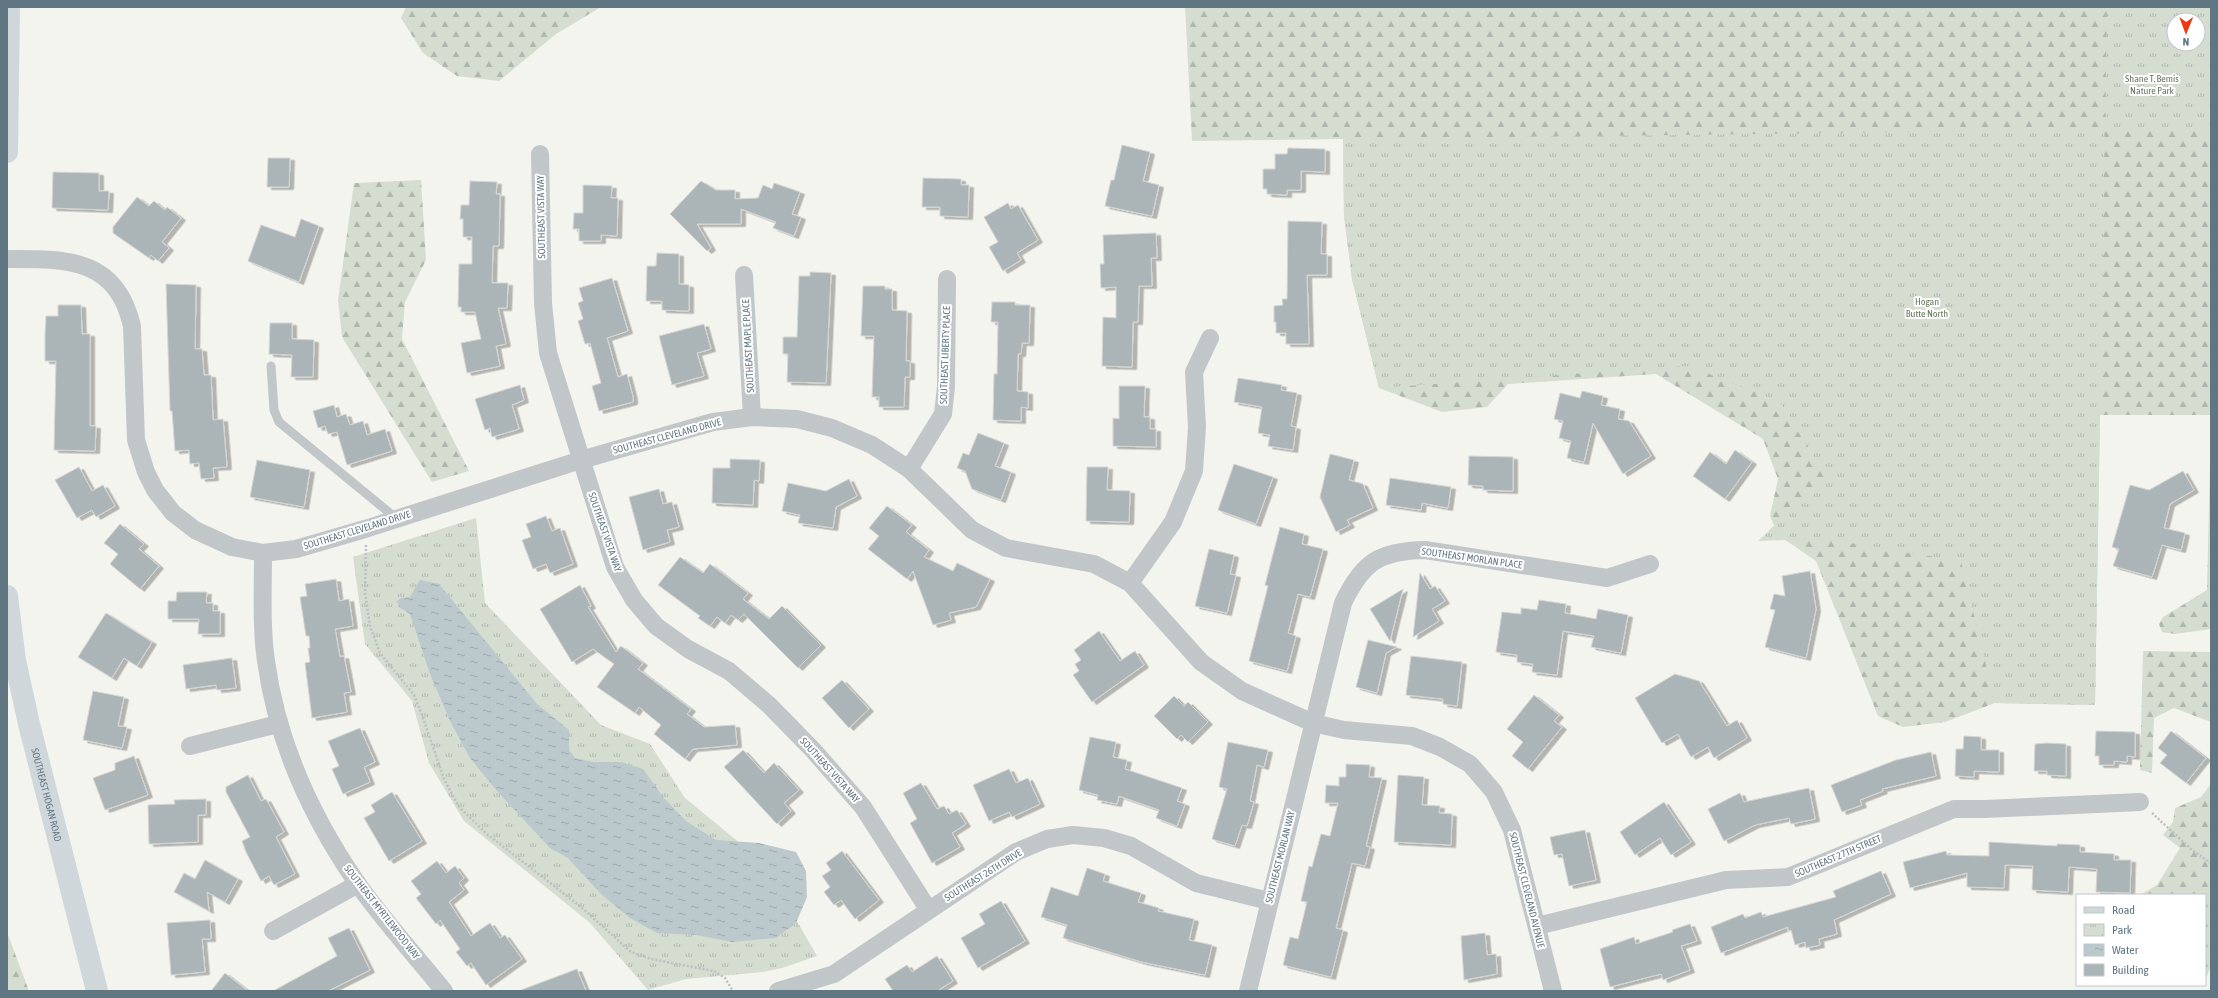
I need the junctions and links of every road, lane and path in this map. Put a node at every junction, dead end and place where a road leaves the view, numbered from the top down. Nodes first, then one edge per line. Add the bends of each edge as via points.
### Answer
1 (9, 7) edge
2 (7, 152) edge
3 (540, 154) dead end
4 (7, 259) edge
5 (744, 275) dead end
6 (947, 279) dead end
7 (1210, 338) dead end
8 (271, 366) dead end
9 (752, 417) junction
10 (581, 460) junction
11 (909, 469) junction
12 (397, 519) junction
13 (365, 529) junction
14 (263, 553) junction
15 (1650, 564) dead end
16 (1130, 583) junction
17 (7, 596) edge
18 (1313, 723) junction
19 (278, 724) junction
20 (190, 746) dead end
21 (1494, 792) joint
22 (2140, 802) joint
23 (2211, 863) edge
24 (358, 884) junction
25 (1269, 901) junction
26 (928, 910) junction
27 (1536, 926) junction
28 (273, 931) dead end
29 (98, 991) edge
30 (444, 991) edge
31 (733, 991) edge
32 (778, 991) edge
33 (1248, 991) edge
34 (1553, 991) edge

1 - 2 main road
3 - 10 street, SOUTHEAST VISTA WAY via 544,326 548,352
4 - 14 street, SOUTHEAST CLEVELAND DRIVE via 61,260 78,263 92,268 114,286 128,310 132,326 136,440 146,472 155,490 173,512 195,530 232,547
5 - 9 street, SOUTHEAST MAPLE PLACE
6 - 11 street, SOUTHEAST LIBERTY PLACE via 946,387 943,414
7 - 16 street via 1194,372 1197,427 1194,470 1173,522
8 - 12 lane via 274,410 279,422
9 - 10 street, SOUTHEAST CLEVELAND DRIVE via 713,422
9 - 11 street, SOUTHEAST CLEVELAND DRIVE via 797,419 832,428 872,445
10 - 12 street, SOUTHEAST CLEVELAND DRIVE
10 - 26 street, SOUTHEAST VISTA WAY via 615,567 634,600 656,626 688,649 729,671 769,705 808,745 863,807
11 - 16 street, SOUTHEAST CLEVELAND DRIVE via 972,530 1006,548 1094,564
12 - 13 street, SOUTHEAST CLEVELAND DRIVE
13 - 14 street, SOUTHEAST CLEVELAND DRIVE via 296,549
13 - 31 path via 365,593 370,626 380,653 414,695 444,779 459,807 487,834 581,907 631,952 651,959 714,971 725,978
14 - 19 street, SOUTHEAST MYRTLEWOOD WAY via 266,661
15 - 18 street, SOUTHEAST MORLAN PLACE via 1607,578 1425,550 1400,551 1380,557 1354,582 1343,603
16 - 18 street, SOUTHEAST CLEVELAND DRIVE via 1201,662 1242,692
17 - 29 main road, SOUTHEAST HOGAN ROAD via 15,660 29,724
18 - 21 street, SOUTHEAST CLEVELAND DRIVE via 1344,730 1412,736 1440,747 1470,764
18 - 25 street, SOUTHEAST MORLAN WAY
19 - 20 street
19 - 24 street, SOUTHEAST MYRTLEWOOD WAY via 300,785
21 - 27 street, SOUTHEAST CLEVELAND AVENUE via 1512,830
22 - 23 path via 2192,850
22 - 27 street, SOUTHEAST 27TH STREET via 1985,810 1954,809 1788,877 1726,880
24 - 28 street
24 - 30 street, SOUTHEAST MYRTLEWOOD WAY
25 - 26 street, SOUTHEAST 26TH DRIVE via 1196,883 1131,846 1104,838 1073,835 1047,839 1016,852
25 - 33 street, SOUTHEAST MORLAN WAY
26 - 32 street, SOUTHEAST 26TH DRIVE via 834,974
27 - 34 street, SOUTHEAST CLEVELAND AVENUE

